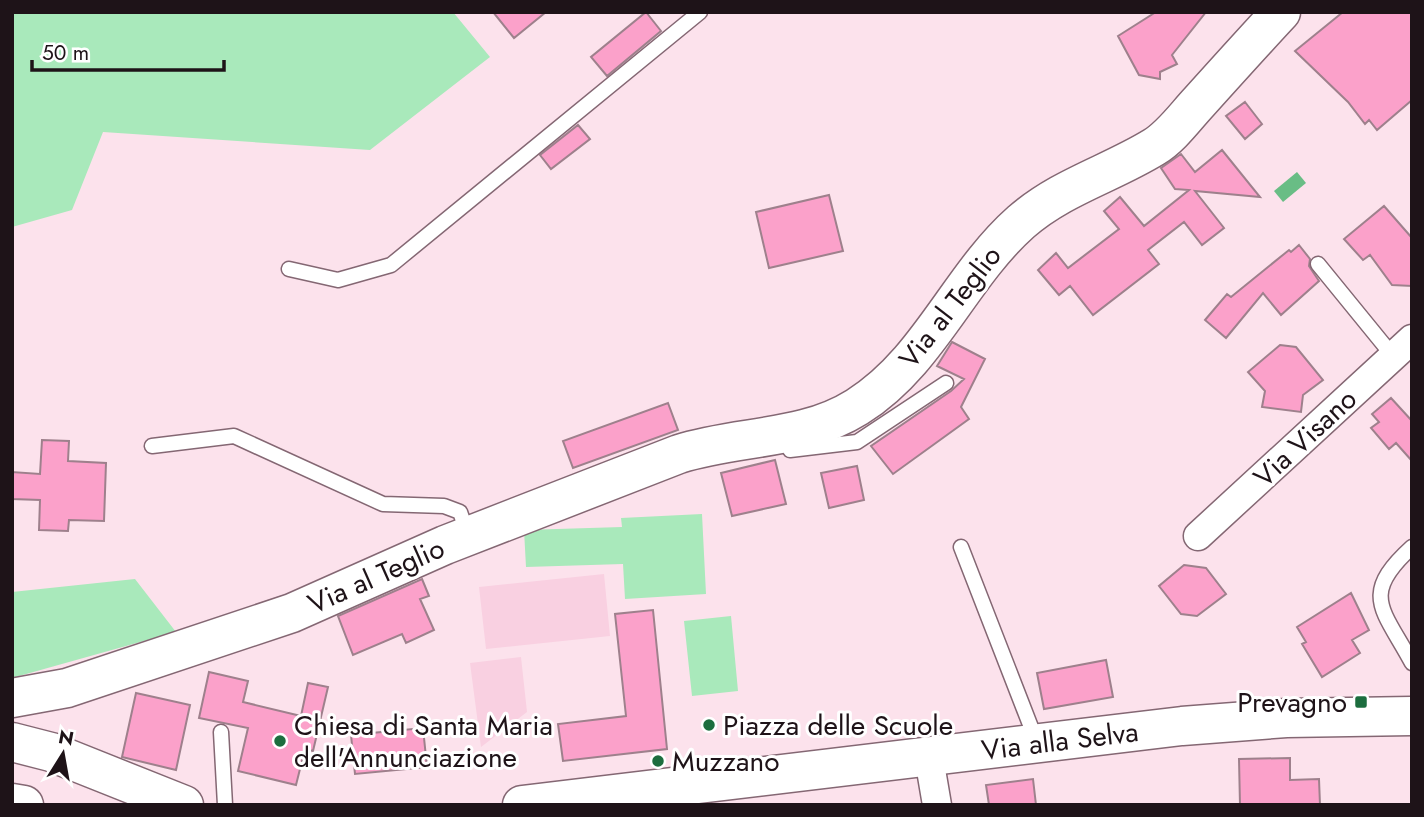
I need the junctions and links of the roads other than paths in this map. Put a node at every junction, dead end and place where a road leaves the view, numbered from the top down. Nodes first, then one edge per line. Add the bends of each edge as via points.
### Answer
1 (700, 12) edge
2 (1281, 12) edge
3 (1318, 264) dead end
4 (289, 269) dead end
5 (1403, 347) edge
6 (946, 383) dead end
7 (152, 446) dead end
8 (760, 448) junction
9 (468, 536) junction
10 (1198, 536) dead end
11 (961, 547) dead end
12 (1412, 547) edge
13 (1412, 663) edge
14 (12, 698) edge
15 (1412, 716) edge
16 (221, 732) dead end
17 (12, 742) edge
18 (1038, 744) junction
19 (929, 758) junction
20 (611, 800) edge
21 (12, 803) edge
22 (24, 805) edge
23 (184, 805) edge
24 (225, 805) edge
25 (522, 805) edge
26 (937, 805) edge

1 - 4 lane via 391,265 338,280
2 - 8 street, Via al Teglio via 1156,146 1066,190 1022,221 975,272 893,379 857,407
3 - 5 lane
5 - 10 street, Via Visano
6 - 8 lane, Via al Teglio via 857,442
7 - 9 lane via 234,436 383,504 444,506 460,512
8 - 9 street, Via al Teglio via 679,454
9 - 14 street, Via al Teglio via 292,613 67,688
11 - 18 lane
12 - 13 lane via 1384,575 1380,594 1382,607
15 - 18 street, Via alla Selva via 1182,726
16 - 24 lane
17 - 23 street via 51,752
18 - 19 street, Via alla Selva
19 - 20 street, Via alla Selva
19 - 26 street
20 - 25 street, Via alla Selva
21 - 22 street

